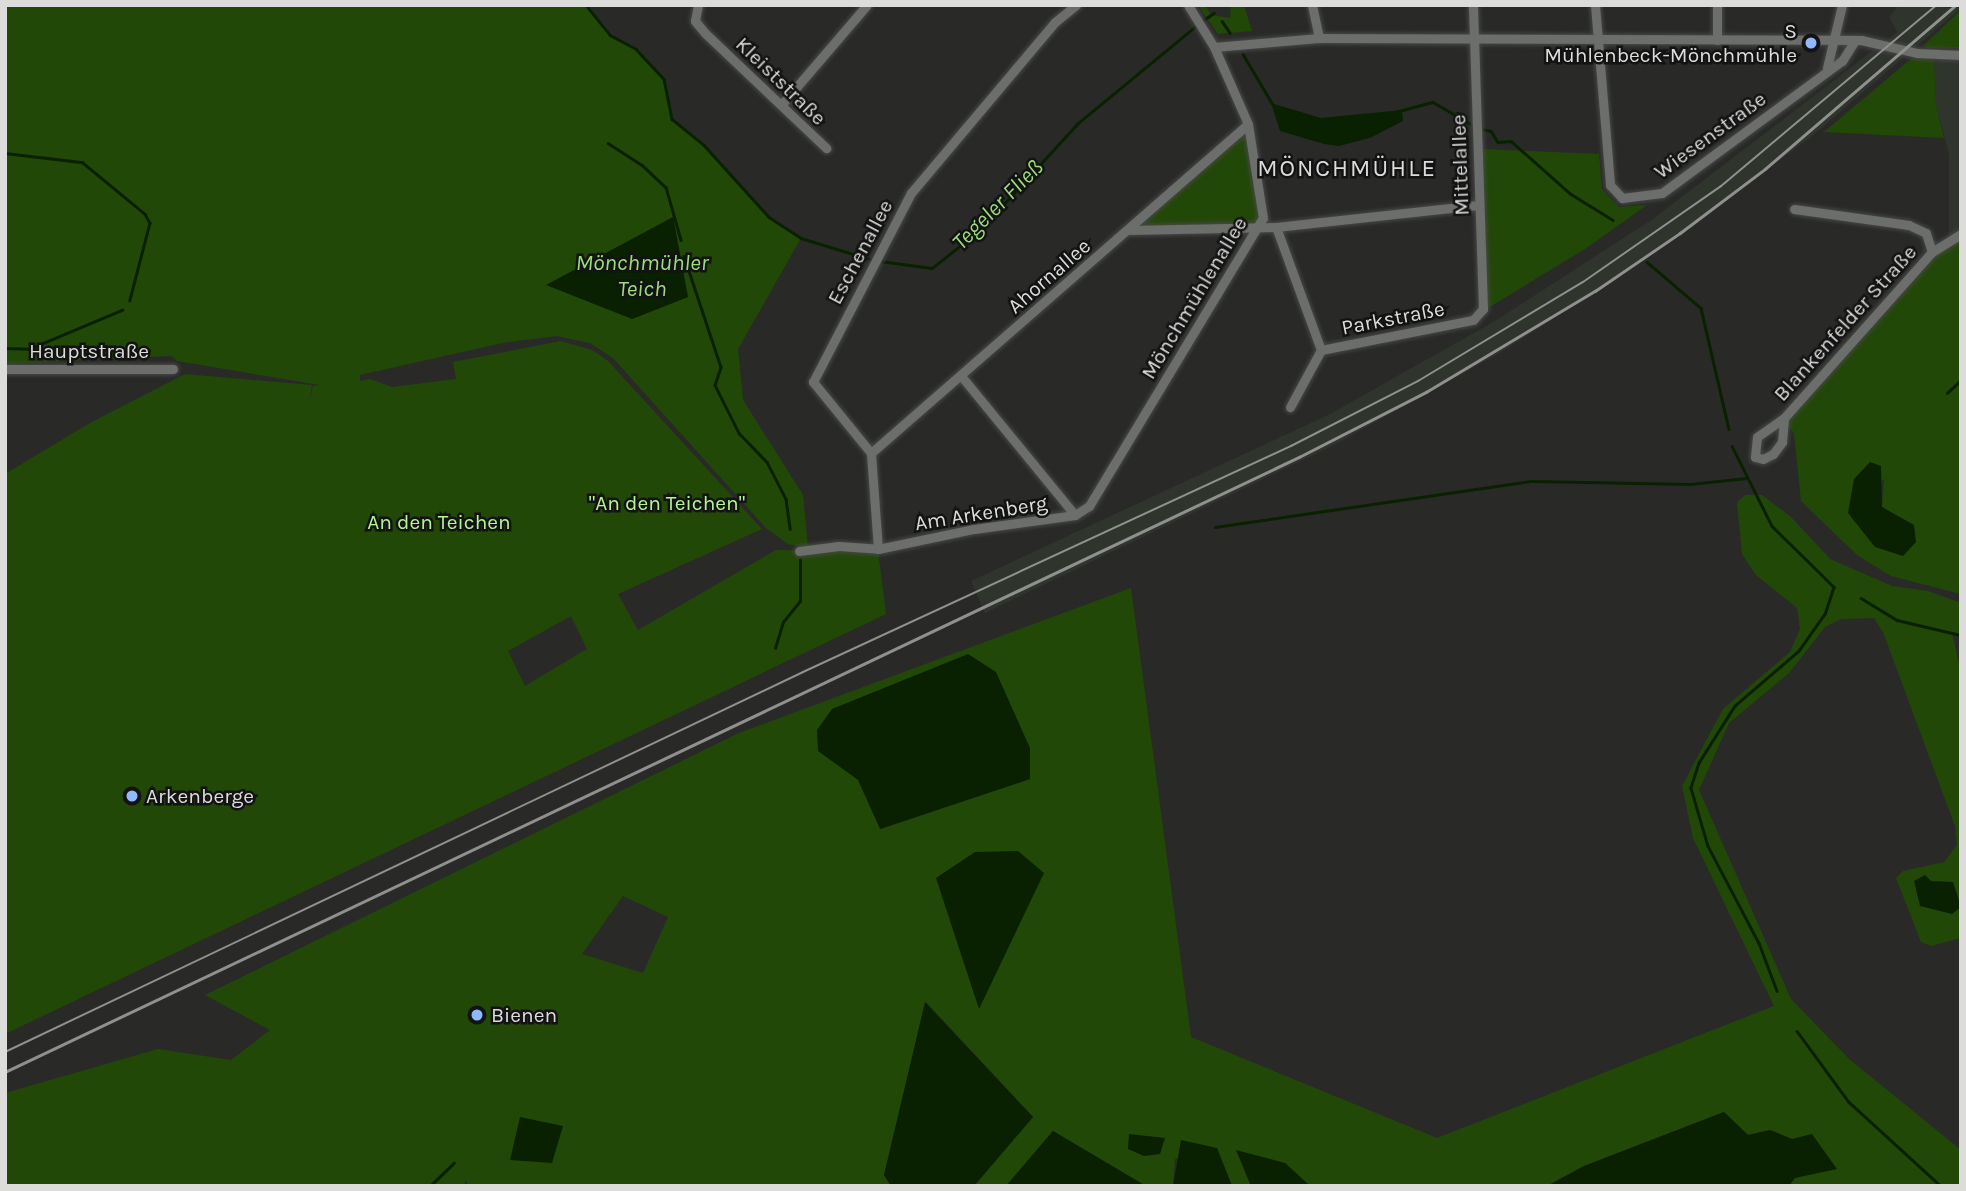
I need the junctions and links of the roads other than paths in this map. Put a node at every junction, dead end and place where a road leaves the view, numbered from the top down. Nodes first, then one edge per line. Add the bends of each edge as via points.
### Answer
1 (698, 5) edge
2 (867, 5) edge
3 (1076, 5) edge
4 (1188, 5) edge
5 (1312, 5) edge
6 (1473, 5) edge
7 (1595, 5) edge
8 (1717, 5) edge
9 (1842, 5) edge
10 (1319, 38) junction
11 (1473, 39) junction
12 (1598, 39) junction
13 (1717, 40) junction
14 (1836, 40) junction
15 (1855, 40) junction
16 (1214, 47) junction
17 (1961, 55) edge
18 (1827, 68) junction
19 (782, 104) junction
20 (1248, 124) junction
21 (826, 148) dead end
22 (1478, 205) junction
23 (1794, 209) dead end
24 (1276, 228) junction
25 (1255, 229) junction
26 (1128, 230) junction
27 (1961, 234) edge
28 (1932, 252) junction
29 (1473, 320) joint
30 (1321, 350) junction
31 (5, 369) edge
32 (173, 369) dead end
33 (962, 377) junction
34 (1290, 407) dead end
35 (1784, 418) junction
36 (871, 453) junction
37 (1075, 515) junction
38 (878, 549) junction
39 (799, 551) dead end

1 - 19 street, Kleiststraße via 695,21
2 - 19 street
3 - 36 street, Eschenallee via 1055,22 911,193 813,382
4 - 16 street, Mönchmühlenallee
5 - 10 street
6 - 11 street, Mittelallee
7 - 12 street
8 - 13 street
9 - 14 street
10 - 11 street
10 - 16 street
11 - 12 street
11 - 22 street, Mittelallee
12 - 13 street
12 - 18 street, Wiesenstraße via 1610,185 1622,198 1662,193
13 - 14 street
14 - 15 street
14 - 18 street via 1829,49
15 - 17 street via 1917,53
15 - 18 street, Wiesenstraße via 1842,61
16 - 20 street, Mönchmühlenallee
19 - 21 street, Kleiststraße
20 - 25 street, Mönchmühlenallee via 1262,197 1263,218
20 - 26 street, Ahornallee
22 - 24 street
22 - 29 street, Mittelallee via 1483,309
23 - 28 street, Blankenfelder Straße via 1909,225 1926,233
24 - 25 street
24 - 30 street
25 - 26 street
25 - 37 street, Mönchmühlenallee via 1089,506
26 - 33 street, Ahornallee
27 - 28 street, Blankenfelder Straße
28 - 35 street, Blankenfelder Straße
29 - 30 street, Parkstraße
30 - 34 street
31 - 32 street, Hauptstraße
33 - 36 street, Ahornallee
33 - 37 street, Am Arkenberg
35 - 35 street, Blankenfelder Straße via 1757,437 1755,457 1773,454 1782,442
36 - 38 street
37 - 38 street, Am Arkenberg via 974,528
38 - 39 street, Am Arkenberg via 839,546

